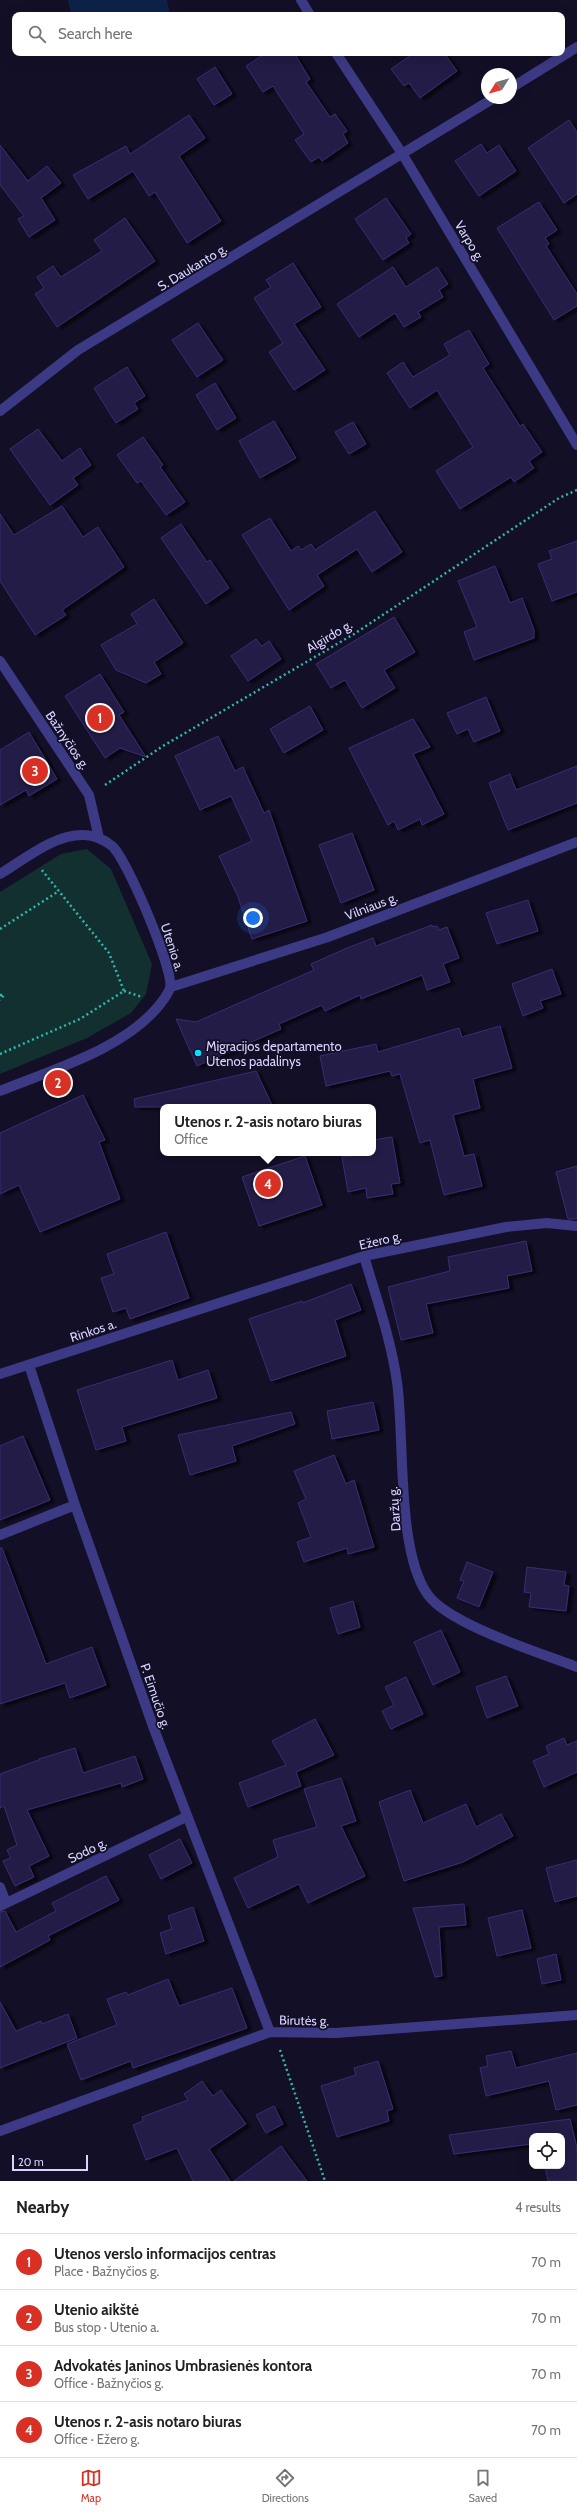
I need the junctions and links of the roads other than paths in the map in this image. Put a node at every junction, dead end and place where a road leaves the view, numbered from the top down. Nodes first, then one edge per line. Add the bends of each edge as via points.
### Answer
1 (301, 0) edge
2 (308, 12) edge
3 (577, 47) edge
4 (565, 54) edge
5 (338, 56) edge
6 (563, 56) edge
7 (517, 84) edge
8 (484, 104) edge
9 (403, 154) junction
10 (0, 411) edge
11 (577, 445) edge
12 (0, 661) edge
13 (100, 838) junction
14 (577, 842) edge
15 (0, 874) edge
16 (171, 987) junction
17 (0, 1091) edge
18 (577, 1226) edge
19 (364, 1256) junction
20 (194, 1311) joint
21 (29, 1364) junction
22 (0, 1374) edge
23 (75, 1505) junction
24 (0, 1535) edge
25 (577, 1667) edge
26 (186, 1817) junction
27 (0, 1887) edge
28 (3, 1905) edge
29 (577, 2015) edge
30 (270, 2032) junction
31 (0, 2131) edge

1 - 2 street
3 - 4 street
5 - 9 street, Varpo g.
6 - 7 street
8 - 9 street, S. Daukanto g.
9 - 10 street, S. Daukanto g. via 78,350
9 - 11 street, Varpo g.
12 - 13 street, Bažnyčios g. via 89,796
13 - 15 street via 85,835 66,837
13 - 16 street, Utenio a. via 113,847 128,869 168,965
14 - 16 street, Vilniaus g. via 328,937
16 - 17 street, Utenio a. via 160,1004 145,1019 112,1043
18 - 19 street, Ežero g. via 547,1223 506,1227
19 - 20 street, Ežero g.
19 - 25 street, Daržų g. via 389,1342 397,1382 409,1541 418,1575 441,1608 482,1630
20 - 21 street, Rinkos a.
21 - 22 street, Rinkos a.
21 - 23 street, P. Eimučio g.
23 - 24 street
23 - 26 street, P. Eimučio g.
26 - 28 street, Sodo g.
26 - 30 street, P. Eimučio g.
27 - 28 street
29 - 30 street, Birutės g. via 336,2034
30 - 31 street, Birutės g.

